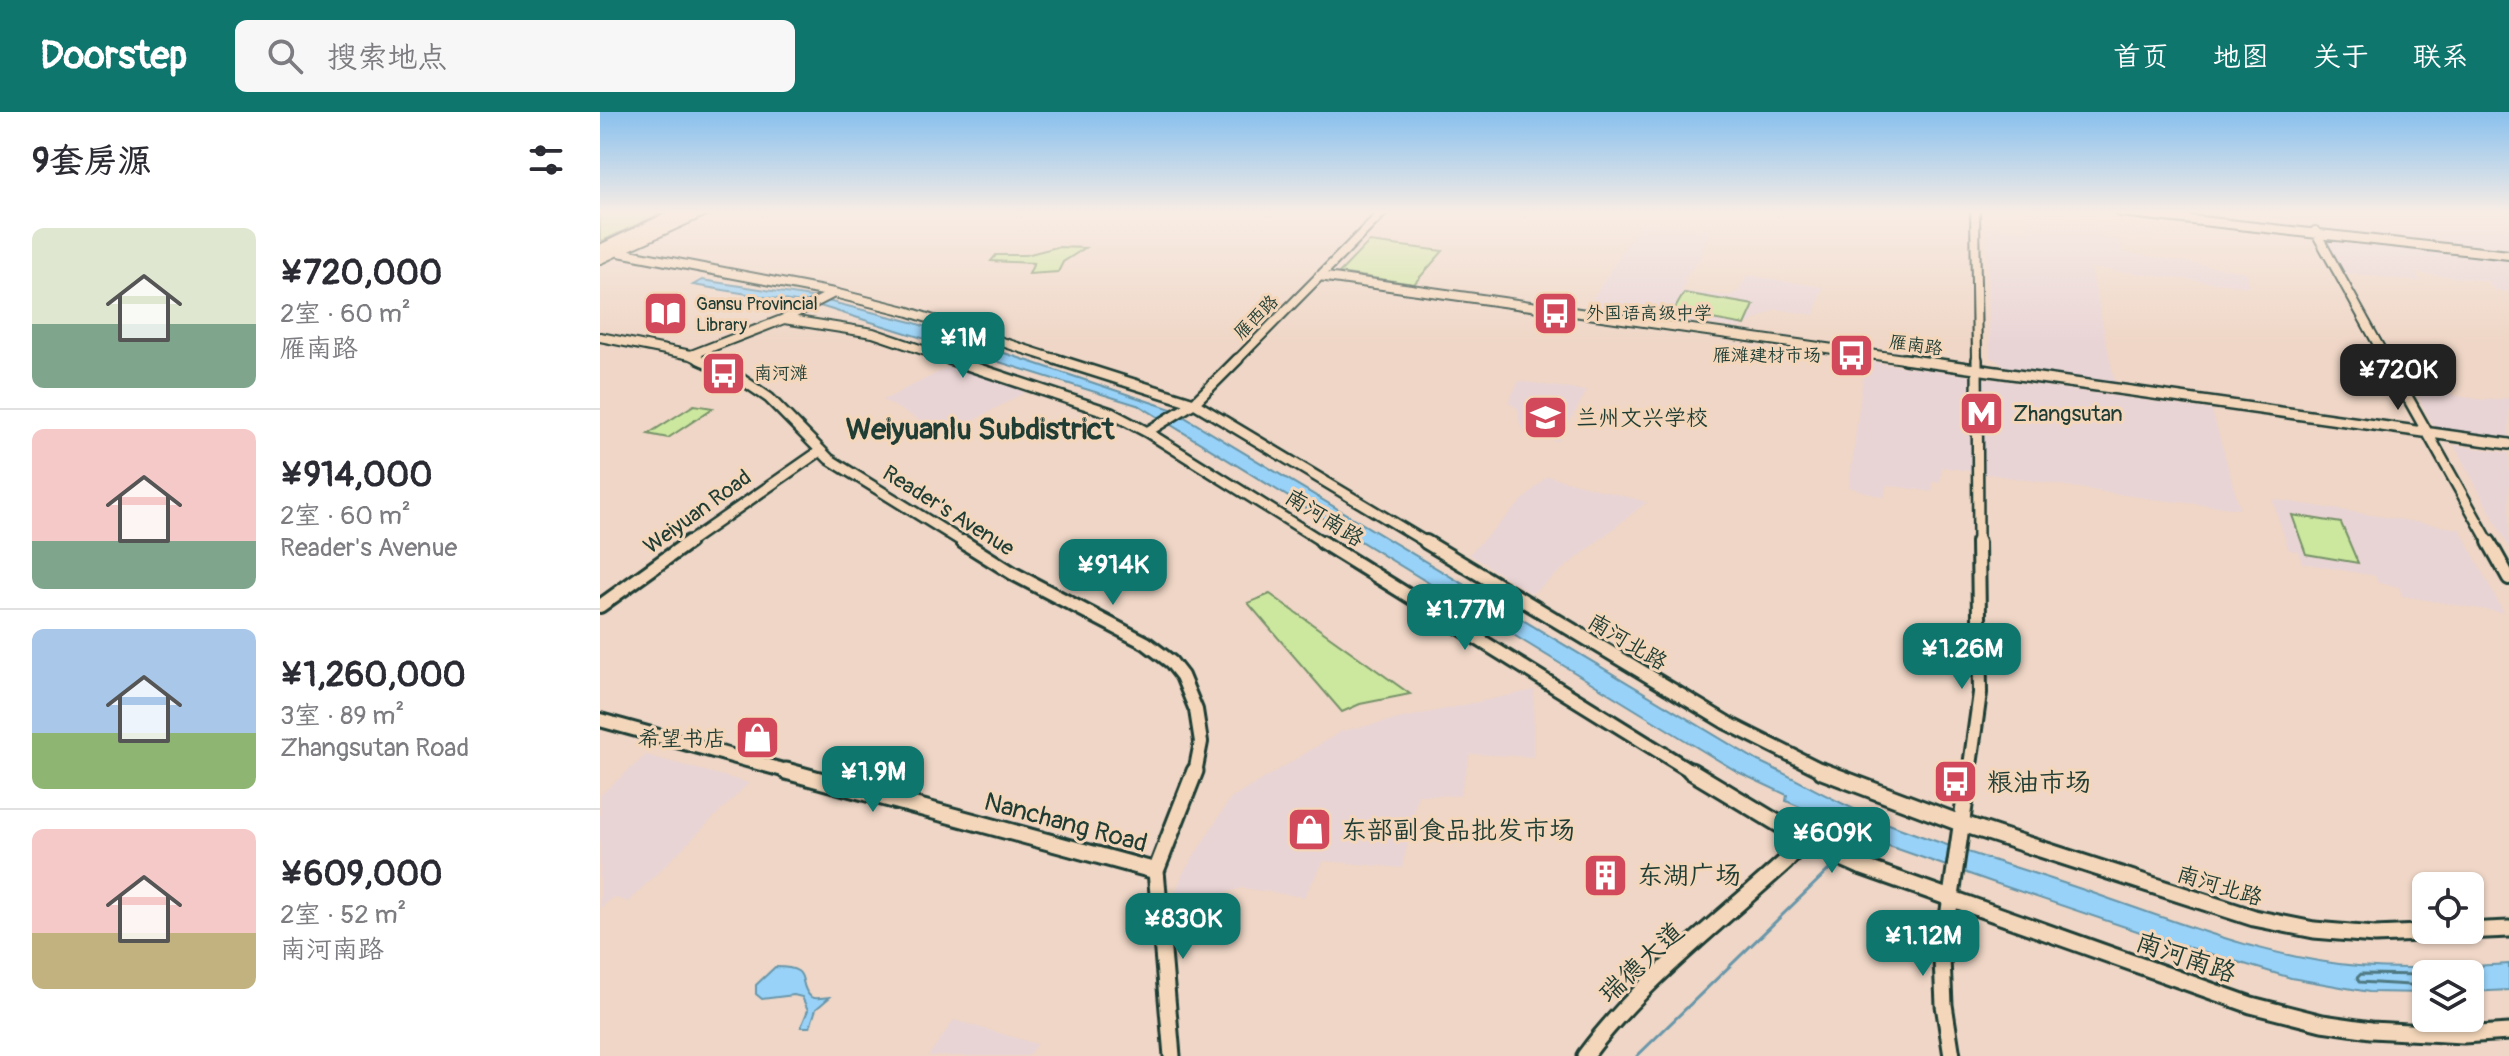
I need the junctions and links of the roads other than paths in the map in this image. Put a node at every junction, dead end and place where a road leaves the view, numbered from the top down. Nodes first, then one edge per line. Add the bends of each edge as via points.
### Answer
1 (639, 256) edge
2 (1339, 256) edge
3 (1975, 256) edge
4 (2329, 256) edge
5 (1319, 276) junction
6 (831, 295) junction
7 (784, 319) junction
8 (600, 337) edge
9 (691, 355) junction
10 (1976, 369) junction
11 (1190, 407) junction
12 (1147, 432) junction
13 (2429, 433) junction
14 (2509, 444) edge
15 (820, 451) junction
16 (2509, 578) edge
17 (600, 606) edge
18 (600, 720) edge
19 (1960, 823) junction
20 (1803, 841) junction
21 (1156, 871) junction
22 (1949, 899) junction
23 (2509, 929) edge
24 (2509, 1032) edge
25 (1172, 1056) edge
26 (1585, 1056) edge
27 (1952, 1056) edge

1 - 6 street, 南河北路
2 - 5 street, 雁西路
3 - 10 street
4 - 13 street
5 - 10 street, 雁南路
5 - 11 street, 雁西路
6 - 7 street
6 - 11 street, 南河北路 via 906,311
7 - 9 street
7 - 12 street, 南河南路 via 873,333 1111,413
8 - 9 street, Reader's Avenue
9 - 15 street, Reader's Avenue via 759,389
10 - 13 street, 雁南路
10 - 19 street via 1980,693
11 - 12 street, 雁西路
11 - 19 street, 南河北路 via 1760,741 1825,772
12 - 20 street, 南河南路
13 - 14 street, 雁南路
13 - 16 street
15 - 17 street, Weiyuan Road
15 - 21 street, Reader's Avenue via 952,537 1146,643 1171,662 1190,692 1201,742 1195,773
18 - 21 street, Nanchang Road
19 - 22 street
19 - 23 street, 南河北路 via 2254,918 2314,930 2375,935
20 - 22 street, 南河南路, bridge
20 - 26 street, 瑞德大道 via 1638,996
21 - 25 street, Nanchang Road
22 - 24 street, 南河南路 via 2251,1005 2322,1023 2463,1035
22 - 27 street via 1942,959

